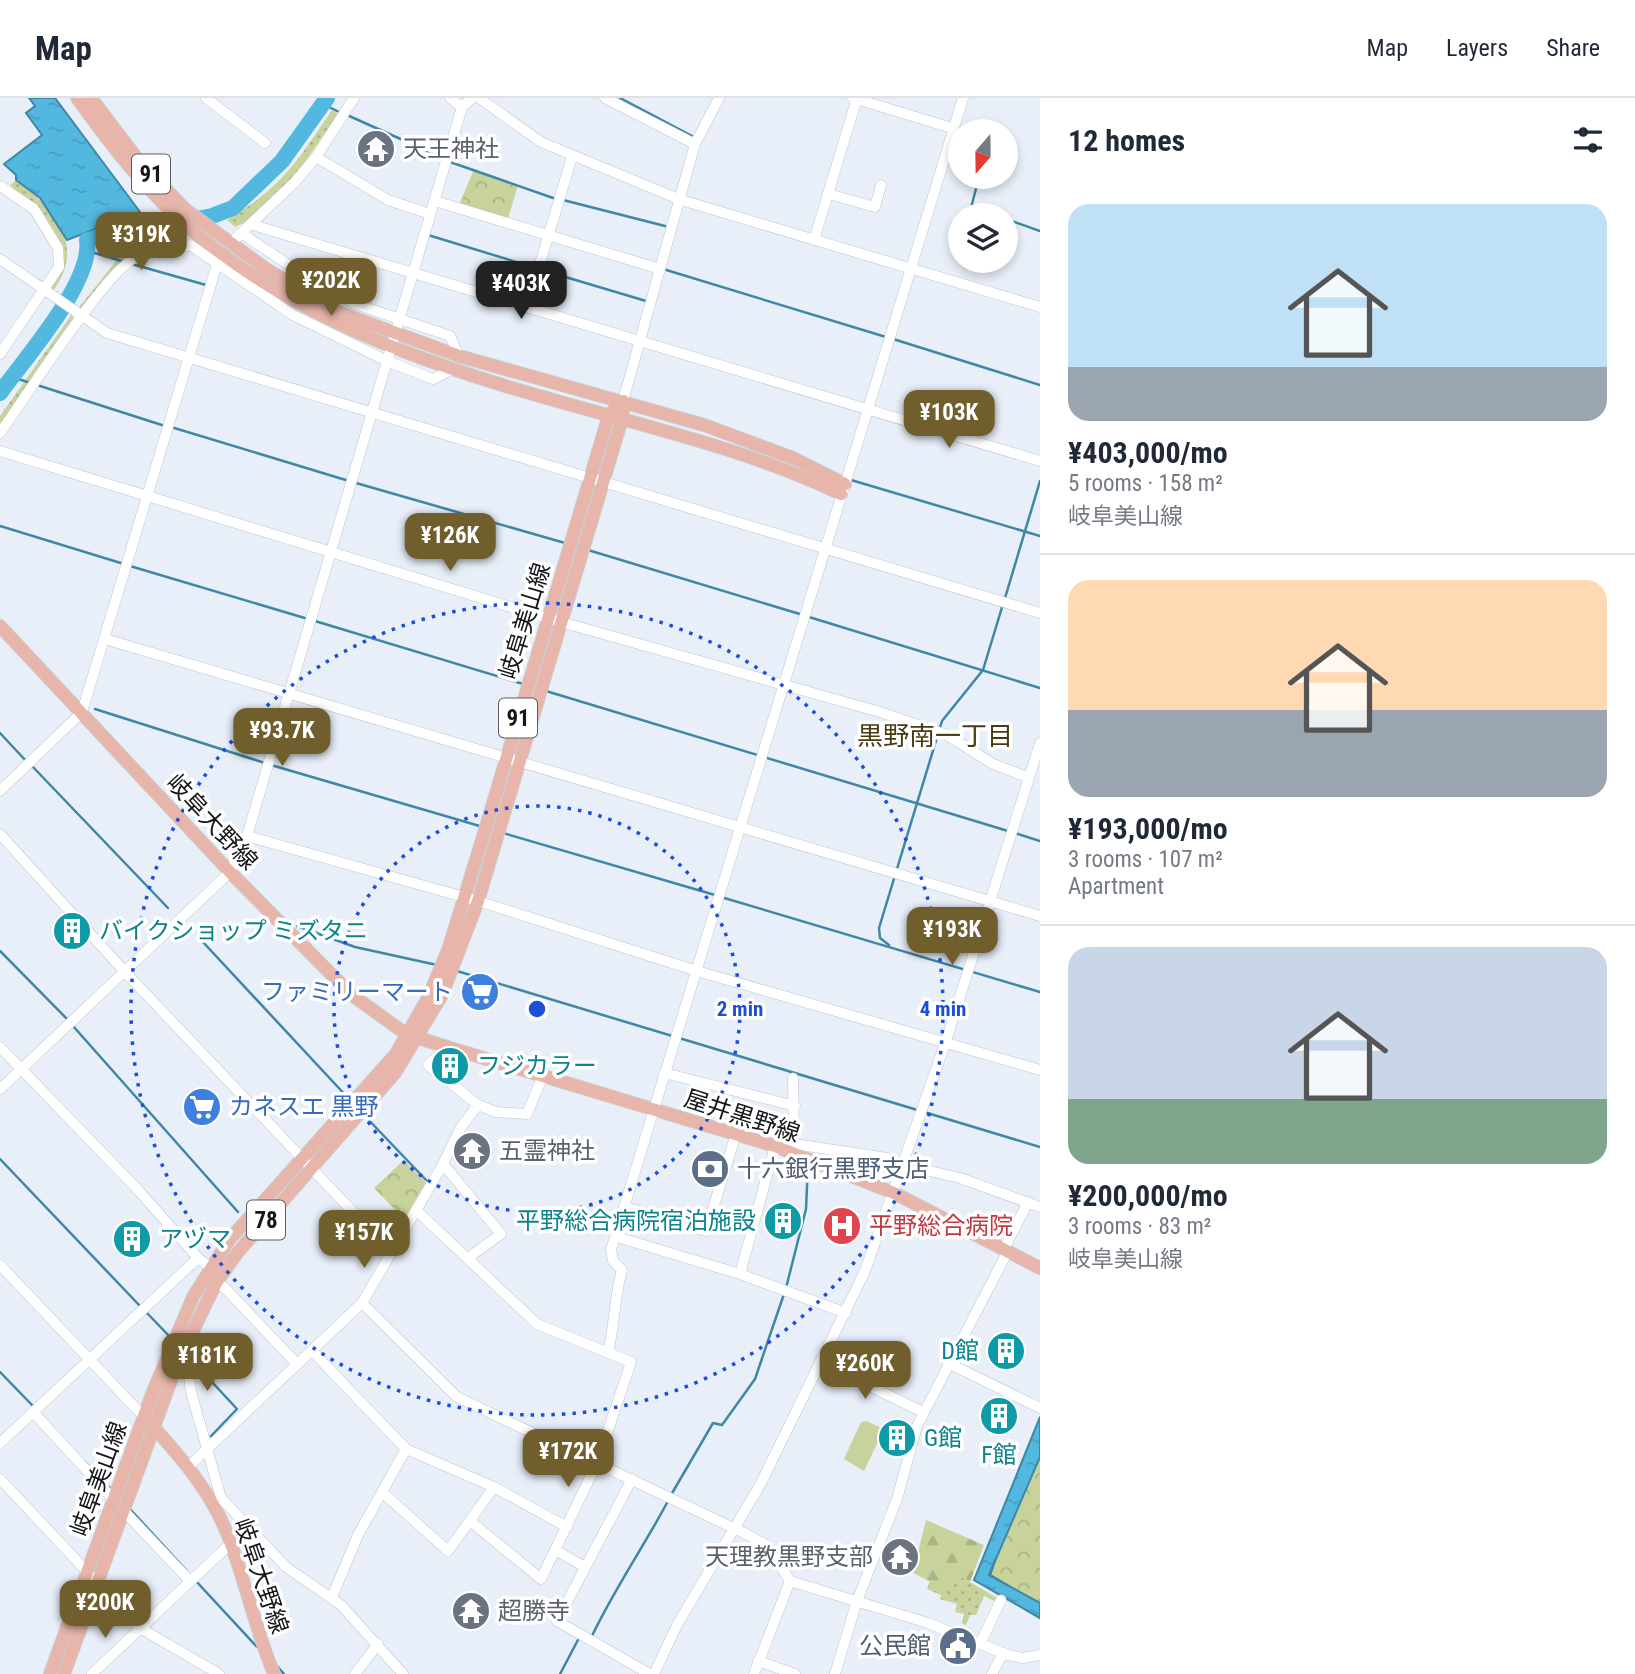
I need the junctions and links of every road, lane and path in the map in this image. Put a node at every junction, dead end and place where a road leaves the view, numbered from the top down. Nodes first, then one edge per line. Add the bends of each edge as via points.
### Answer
1 (77, 98) edge
2 (92, 98) edge
3 (206, 98) edge
4 (354, 98) edge
5 (450, 98) edge
6 (472, 98) edge
7 (479, 98) edge
8 (605, 98) edge
9 (719, 98) edge
10 (856, 98) edge
11 (963, 98) edge
12 (462, 107) junction
13 (955, 119) edge
14 (948, 127) edge
15 (948, 141) edge
16 (265, 143) dead end
17 (695, 144) junction
18 (316, 157) junction
19 (572, 157) junction
20 (881, 185) dead end
21 (0, 186) edge
22 (829, 194) junction
23 (681, 200) junction
24 (435, 201) junction
25 (430, 214) junction
26 (253, 225) junction
27 (548, 236) junction
28 (814, 240) junction
29 (225, 247) junction
30 (0, 259) edge
31 (909, 268) junction
32 (660, 269) junction
33 (411, 272) junction
34 (46, 291) junction
35 (527, 307) junction
36 (1040, 307) edge
37 (79, 316) junction
38 (399, 321) junction
39 (395, 334) junction
40 (639, 341) junction
41 (0, 354) edge
42 (389, 355) junction
43 (189, 358) junction
44 (456, 362) junction
45 (623, 401) junction
46 (868, 409) junction
47 (371, 412) junction
48 (609, 415) junction
49 (622, 419) junction
50 (0, 433) edge
51 (0, 451) edge
52 (1040, 461) edge
53 (597, 481) junction
54 (843, 489) junction
55 (146, 495) junction
56 (825, 550) junction
57 (331, 553) junction
58 (1040, 613) edge
59 (547, 618) junction
60 (562, 622) junction
61 (0, 626) edge
62 (105, 639) junction
63 (783, 684) junction
64 (287, 692) junction
65 (82, 712) junction
66 (1040, 743) edge
67 (513, 760) junction
68 (1036, 762) edge
69 (1027, 777) junction
70 (0, 791) edge
71 (741, 827) junction
72 (0, 834) edge
73 (247, 836) junction
74 (230, 872) junction
75 (464, 897) junction
76 (988, 900) junction
77 (478, 901) junction
78 (1040, 916) edge
79 (124, 971) junction
80 (697, 971) junction
81 (412, 1035) junction
82 (946, 1041) junction
83 (0, 1047) edge
84 (447, 1047) junction
85 (21, 1070) junction
86 (1040, 1070) edge
87 (664, 1073) junction
88 (542, 1077) junction
89 (793, 1078) dead end
90 (0, 1090) edge
91 (478, 1105) junction
92 (795, 1106) junction
93 (654, 1110) junction
94 (736, 1134) junction
95 (775, 1146) junction
96 (794, 1149) junction
97 (308, 1164) junction
98 (443, 1164) junction
99 (904, 1166) junction
100 (894, 1193) junction
101 (1028, 1202) junction
102 (1040, 1207) edge
103 (625, 1208) junction
104 (416, 1210) junction
105 (617, 1237) junction
106 (1006, 1250) junction
107 (392, 1253) junction
108 (198, 1258) junction
109 (468, 1258) junction
110 (0, 1265) edge
111 (210, 1266) junction
112 (1040, 1268) edge
113 (740, 1273) junction
114 (216, 1283) junction
115 (362, 1303) junction
116 (846, 1312) junction
117 (312, 1351) junction
118 (608, 1352) junction
119 (89, 1361) junction
120 (820, 1362) junction
121 (948, 1363) junction
122 (177, 1364) junction
123 (297, 1364) junction
124 (1040, 1408) edge
125 (33, 1412) junction
126 (923, 1412) junction
127 (144, 1417) junction
128 (153, 1427) junction
129 (0, 1443) edge
130 (206, 1448) junction
131 (406, 1449) junction
132 (597, 1463) junction
133 (187, 1468) junction
134 (0, 1479) edge
135 (632, 1479) junction
136 (494, 1487) junction
137 (382, 1492) junction
138 (113, 1499) junction
139 (123, 1510) junction
140 (470, 1521) junction
141 (567, 1527) junction
142 (733, 1527) junction
143 (231, 1543) junction
144 (556, 1551) junction
145 (585, 1567) junction
146 (88, 1573) junction
147 (193, 1579) junction
148 (790, 1581) junction
149 (97, 1583) junction
150 (332, 1597) junction
151 (1000, 1600) dead end
152 (856, 1601) junction
153 (140, 1628) junction
154 (981, 1643) junction
155 (378, 1644) junction
156 (1003, 1653) junction
157 (1040, 1655) edge
158 (758, 1661) junction
159 (50, 1674) edge
160 (64, 1674) edge
161 (92, 1674) edge
162 (219, 1674) edge
163 (274, 1674) edge
164 (355, 1674) edge
165 (403, 1674) edge
166 (652, 1674) edge
167 (754, 1674) edge
168 (795, 1674) edge
169 (835, 1674) edge
170 (992, 1674) edge

1 - 29 main road, 91 via 152,192
2 - 29 main road, 91 via 156,180
3 - 16 street
4 - 18 street
5 - 12 street
6 - 12 street
7 - 19 street via 541,142
8 - 17 street
9 - 17 street
10 - 14 street
10 - 22 street
11 - 13 street
12 - 24 street
15 - 31 street
17 - 23 street
18 - 25 street via 388,200
18 - 26 street
19 - 23 street
19 - 27 street
20 - 22 street via 875,208
21 - 34 street via 34,209 58,248 59,267
22 - 28 street
23 - 28 street
23 - 32 street
24 - 25 street
24 - 27 street
25 - 33 street
26 - 29 street
26 - 33 street
27 - 32 street
27 - 35 street
28 - 31 street
29 - 37 street via 190,245 136,257
29 - 38 street
29 - 39 main road, 91 via 338,312
29 - 42 main road, 91 via 260,281
29 - 42 street via 287,309
29 - 43 street
30 - 34 street
31 - 36 street
31 - 46 street
32 - 40 street
33 - 35 street
33 - 38 street
34 - 37 street
34 - 41 street
35 - 40 street
37 - 43 street via 107,333
37 - 50 street
38 - 39 street
38 - 44 street via 450,336
39 - 42 street
39 - 44 main road, 91
40 - 45 street
40 - 46 street
42 - 44 main road, 91
42 - 47 street
43 - 47 street
43 - 55 street
44 - 45 main road, 91
44 - 48 main road, 91
45 - 48 main road, 岐阜美山線 / 91
45 - 49 main road, 岐阜美山線 / 91
45 - 54 main road, 91 via 763,446
46 - 52 street
46 - 54 street
47 - 53 street
47 - 57 street
48 - 49 main road, 91
48 - 53 main road, 岐阜美山線 / 91
49 - 53 main road, 岐阜美山線 / 91
49 - 54 main road, 91 via 757,458
51 - 55 street
53 - 56 street
53 - 59 main road, 岐阜美山線 / 91
53 - 60 main road, 岐阜美山線 / 91
54 - 56 street
55 - 57 street
55 - 62 street
56 - 58 street
56 - 63 street
57 - 59 street
57 - 64 street
59 - 60 street
59 - 67 main road, 岐阜美山線 / 91
60 - 63 street
60 - 67 main road, 岐阜美山線 / 91
61 - 65 main road, 岐阜大野線
62 - 64 street
62 - 65 street
63 - 69 street via 947,735 992,764
63 - 71 street
64 - 67 street
64 - 73 street
65 - 70 street
65 - 74 main road, 岐阜大野線
66 - 68 street
67 - 71 street
67 - 75 main road, 岐阜美山線 / 91
67 - 77 main road, 岐阜美山線 / 91
68 - 69 street
69 - 76 street
71 - 76 street
71 - 80 street
72 - 79 street
73 - 74 street
73 - 75 street
74 - 79 street
74 - 81 main road, 岐阜大野線 via 352,995 383,1020
75 - 77 street
75 - 81 main road, 岐阜美山線 / 91
76 - 78 street
76 - 82 street
77 - 80 street
77 - 81 main road, 岐阜美山線 / 91 via 453,970
79 - 85 street
79 - 97 street
80 - 82 street
80 - 87 street
81 - 84 main road, 屋井黒野線
81 - 97 main road, 78
82 - 86 street
82 - 99 street
83 - 85 street
84 - 88 main road, 屋井黒野線
84 - 91 street via 428,1065
85 - 90 street
85 - 108 street
87 - 92 street
87 - 93 street
88 - 91 street via 527,1114 496,1112
88 - 93 main road, 屋井黒野線
89 - 92 street
91 - 98 street
92 - 96 street
93 - 94 main road, 屋井黒野線
93 - 103 street
94 - 95 main road, 屋井黒野線
94 - 103 street via 706,1231
95 - 96 main road, 屋井黒野線
95 - 113 street
96 - 99 street via 887,1158
96 - 100 main road, 屋井黒野線
97 - 107 street
97 - 111 main road, 78 via 229,1240
97 - 114 main road, 78
98 - 104 street
98 - 109 street via 501,1234
99 - 100 street
99 - 101 street via 960,1178
100 - 106 main road, 屋井黒野線
100 - 116 street
101 - 102 street
101 - 106 street
103 - 105 street
104 - 107 street
104 - 109 street
105 - 113 street
105 - 118 street via 611,1250 613,1261 622,1270
106 - 112 main road, 屋井黒野線
106 - 121 street
107 - 115 street
108 - 111 street
108 - 119 street
109 - 118 street via 537,1324
110 - 119 street
111 - 127 main road, 78 via 177,1329
113 - 116 street
114 - 122 main road, 78
114 - 123 street
115 - 117 street
115 - 132 street via 457,1396
116 - 120 street
117 - 123 street
117 - 131 street
118 - 132 street via 631,1362
119 - 125 street
119 - 127 street
120 - 126 street
120 - 142 street via 760,1485
121 - 124 street
121 - 126 street
122 - 128 main road, 78
122 - 130 street via 188,1369
123 - 130 street
125 - 129 street
125 - 138 street
126 - 152 street via 897,1499
127 - 128 main road, 岐阜大野線
127 - 138 main road, 岐阜美山線
128 - 133 main road, 岐阜大野線
128 - 139 main road, 岐阜美山線
130 - 133 street
130 - 150 street via 222,1498 236,1516 286,1567
131 - 136 street
131 - 137 street
132 - 135 street
132 - 141 street
133 - 143 main road, 岐阜大野線 via 215,1508
134 - 146 street
135 - 142 street
135 - 145 street
136 - 140 street
136 - 141 street
137 - 140 street via 448,1551
137 - 150 street via 344,1562
138 - 146 main road, 岐阜美山線
139 - 147 street
139 - 149 main road, 岐阜美山線
140 - 144 street via 541,1579
141 - 144 street
142 - 148 street via 768,1546
142 - 166 street
143 - 147 street
143 - 163 main road, 岐阜大野線
144 - 145 street
145 - 166 street via 557,1621
146 - 149 street
146 - 159 main road, 岐阜美山線
147 - 153 street
148 - 152 street
148 - 158 street
149 - 153 street
149 - 160 main road, 岐阜美山線
150 - 155 street
151 - 154 street
152 - 154 street
152 - 169 street
153 - 161 street
153 - 162 street
154 - 156 street
155 - 164 street
155 - 165 street
156 - 157 street via 1023,1658
156 - 170 street
158 - 167 street
158 - 168 street

